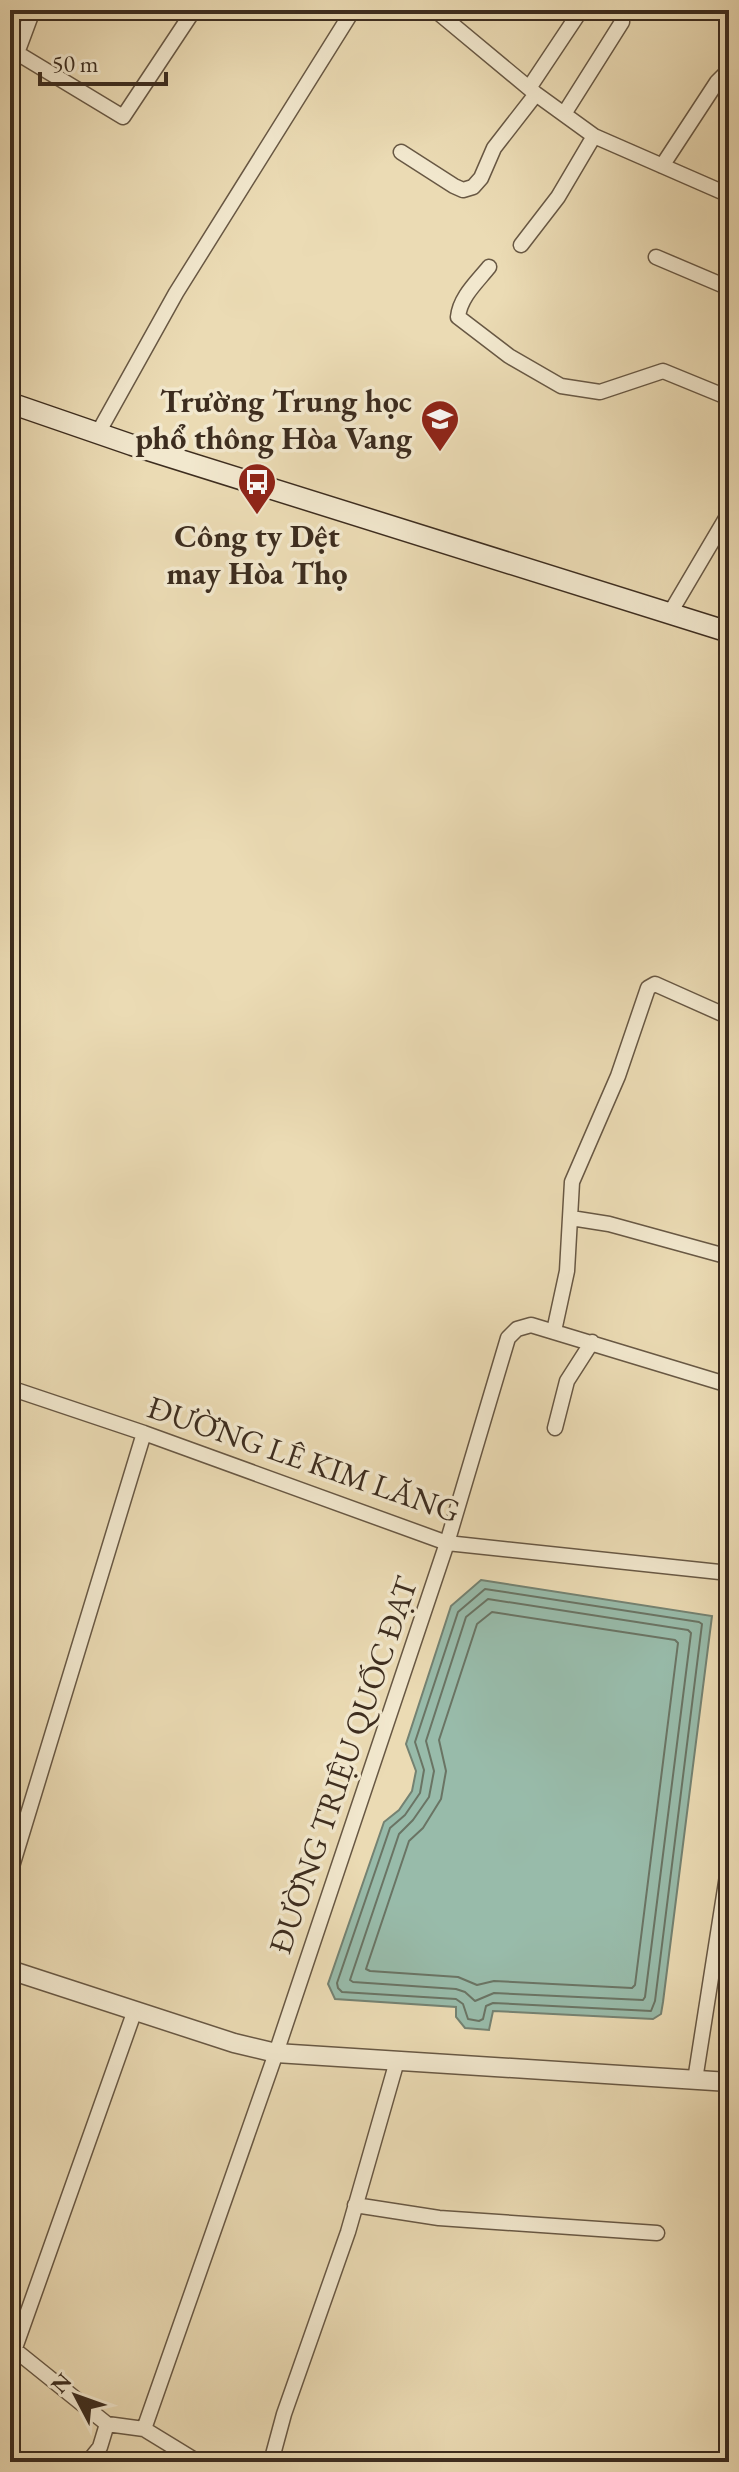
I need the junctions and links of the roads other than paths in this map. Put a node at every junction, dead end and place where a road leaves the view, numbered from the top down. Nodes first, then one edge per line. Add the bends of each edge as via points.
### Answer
1 (33, 10) edge
2 (194, 10) edge
3 (353, 10) edge
4 (435, 10) edge
5 (581, 10) edge
6 (622, 22) dead end
7 (729, 70) edge
8 (533, 91) junction
9 (564, 114) junction
10 (594, 136) junction
11 (401, 152) dead end
12 (662, 166) junction
13 (729, 195) edge
14 (521, 245) dead end
15 (656, 257) dead end
16 (489, 267) dead end
17 (729, 288) edge
18 (729, 398) edge
19 (10, 403) edge
20 (98, 433) junction
21 (729, 513) edge
22 (670, 613) junction
23 (729, 632) edge
24 (729, 1017) edge
25 (571, 1218) junction
26 (729, 1257) edge
27 (554, 1331) junction
28 (592, 1342) junction
29 (729, 1385) edge
30 (10, 1388) edge
31 (555, 1428) dead end
32 (144, 1433) junction
33 (447, 1543) junction
34 (729, 1573) edge
35 (729, 1863) edge
36 (10, 1873) edge
37 (10, 1970) edge
38 (135, 2010) junction
39 (276, 2053) junction
40 (397, 2061) junction
41 (695, 2080) junction
42 (729, 2082) edge
43 (355, 2205) junction
44 (657, 2233) dead end
45 (13, 2347) edge
46 (107, 2424) junction
47 (144, 2429) junction
48 (175, 2448) junction
49 (88, 2462) edge
50 (168, 2462) edge
51 (198, 2462) edge
52 (271, 2462) edge

1 - 2 street via 17,53 123,117
3 - 20 street via 176,293
4 - 8 street
5 - 8 street
6 - 9 street
7 - 12 street
8 - 9 street
8 - 11 street via 473,187 463,190
9 - 10 street
10 - 12 street
10 - 14 street via 558,197
12 - 13 street
15 - 17 street
16 - 18 street via 468,293 458,317 544,377 561,386 600,392 663,371
19 - 20 main road
20 - 22 main road
21 - 22 street
22 - 23 main road
24 - 25 street via 655,984 648,988 618,1076 572,1182
25 - 26 street
25 - 27 street
27 - 28 street, ĐƯỜNG TRIỆU QUỐC ĐẠT
27 - 33 street, ĐƯỜNG TRIỆU QUỐC ĐẠT via 531,1325 508,1338
28 - 29 street, ĐƯỜNG TRIỆU QUỐC ĐẠT
28 - 31 street via 567,1381
30 - 32 street, ĐƯỜNG LÊ KIM LĂNG
32 - 33 street, ĐƯỜNG LÊ KIM LĂNG
32 - 36 street
33 - 34 street, ĐƯỜNG LÊ KIM LĂNG
33 - 39 street, ĐƯỜNG TRIỆU QUỐC ĐẠT
35 - 41 street
37 - 38 street
38 - 39 street
38 - 45 street
39 - 40 street
39 - 47 street, ĐƯỜNG TRIỆU QUỐC ĐẠT
40 - 41 street
40 - 43 street
41 - 42 street
43 - 44 street via 451,2218
43 - 52 street
45 - 46 street
46 - 47 street
46 - 49 street via 100,2447
47 - 48 street
48 - 50 street
48 - 51 street

